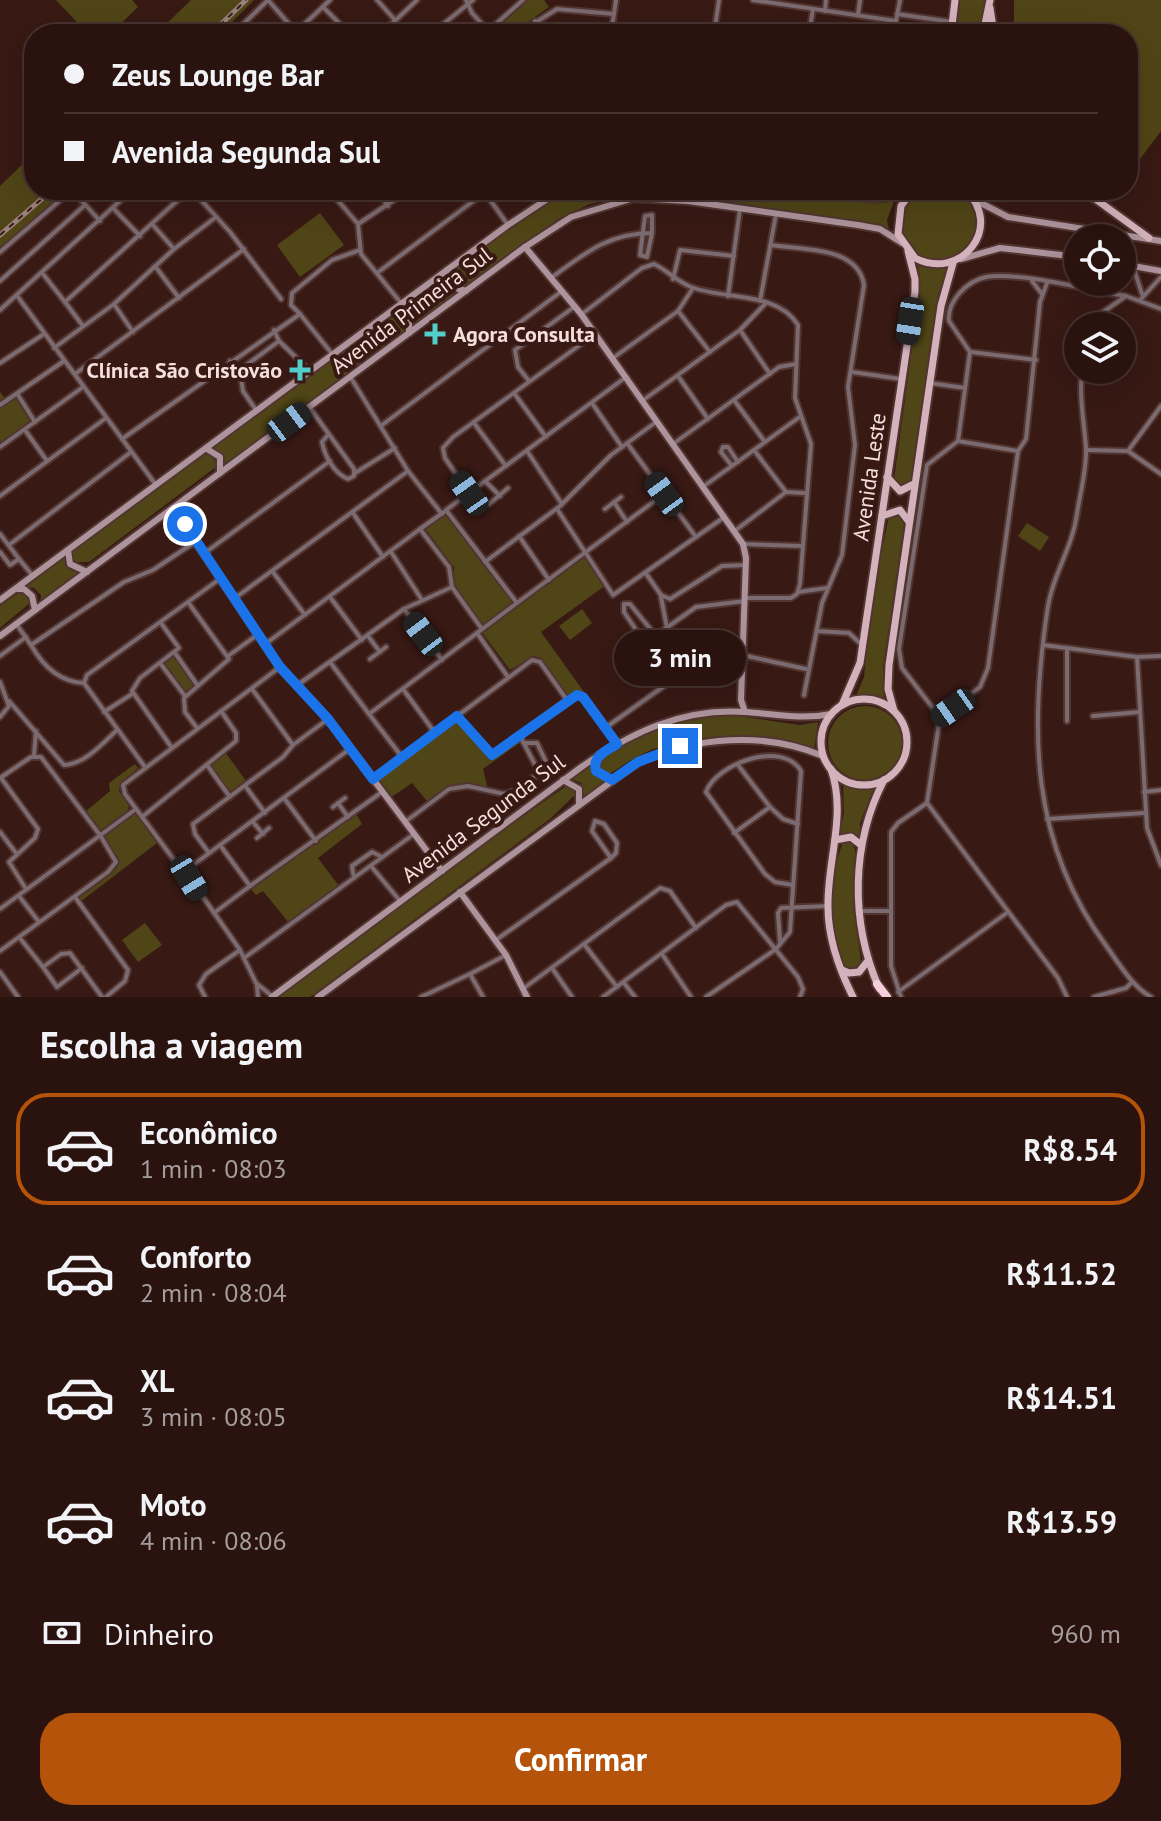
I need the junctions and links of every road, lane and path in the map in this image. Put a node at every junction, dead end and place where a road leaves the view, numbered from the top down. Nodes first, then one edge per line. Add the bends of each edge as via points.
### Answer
1 (268, 0) edge
2 (330, 0) edge
3 (377, 0) edge
4 (417, 0) edge
5 (473, 0) edge
6 (523, 0) edge
7 (616, 0) edge
8 (719, 0) edge
9 (757, 0) edge
10 (826, 0) edge
11 (860, 0) edge
12 (900, 0) edge
13 (955, 0) edge
14 (467, 1) edge
15 (989, 1) edge
16 (792, 3) edge
17 (323, 7) junction
18 (813, 9) junction
19 (825, 11) junction
20 (614, 14) junction
21 (897, 14) junction
22 (858, 15) junction
23 (395, 20) junction
24 (535, 21) junction
25 (896, 21) junction
26 (952, 22) joint
27 (243, 24) edge
28 (288, 24) edge
29 (305, 24) edge
30 (340, 24) edge
31 (391, 24) edge
32 (442, 24) edge
33 (484, 24) edge
34 (498, 24) edge
35 (531, 24) edge
36 (537, 24) edge
37 (612, 24) edge
38 (715, 24) edge
39 (811, 24) edge
40 (896, 24) edge
41 (985, 24) edge
42 (992, 24) edge
43 (60, 200) edge
44 (81, 200) edge
45 (121, 200) edge
46 (179, 200) edge
47 (200, 200) edge
48 (338, 200) edge
49 (384, 200) edge
50 (396, 200) edge
51 (473, 200) edge
52 (490, 200) edge
53 (546, 200) edge
54 (907, 200) edge
55 (974, 200) edge
56 (975, 200) edge
57 (1097, 200) edge
58 (688, 201) joint
59 (85, 205) junction
60 (388, 206) junction
61 (113, 208) junction
62 (740, 209) junction
63 (776, 214) junction
64 (216, 217) junction
65 (100, 221) junction
66 (358, 224) junction
67 (153, 225) junction
68 (508, 225) junction
69 (640, 233) junction
70 (652, 233) junction
71 (140, 236) junction
72 (1149, 238) junction
73 (1161, 241) edge
74 (902, 243) junction
75 (771, 245) junction
76 (525, 247) junction
77 (174, 249) junction
78 (244, 249) junction
79 (360, 250) junction
80 (908, 251) junction
81 (0, 252) edge
82 (1064, 255) edge
83 (734, 256) junction
84 (961, 259) junction
85 (953, 263) junction
86 (155, 266) junction
87 (1136, 267) edge
88 (447, 270) junction
89 (1161, 271) edge
90 (377, 273) junction
91 (43, 274) junction
92 (1136, 275) edge
93 (1161, 277) edge
94 (551, 278) junction
95 (673, 279) junction
96 (0, 281) edge
97 (1032, 281) junction
98 (1047, 283) junction
99 (1064, 286) edge
100 (693, 288) junction
101 (466, 291) junction
102 (562, 291) junction
103 (394, 293) junction
104 (1042, 294) junction
105 (1142, 294) junction
106 (728, 296) junction
107 (1126, 296) joint
108 (18, 297) junction
109 (179, 298) junction
110 (281, 299) dead end
111 (1140, 300) junction
112 (65, 302) junction
113 (763, 302) junction
114 (114, 304) junction
115 (402, 304) junction
116 (575, 306) junction
117 (1161, 309) edge
118 (0, 310) edge
119 (393, 311) junction
120 (678, 311) junction
121 (1103, 312) edge
122 (300, 314) junction
123 (581, 314) junction
124 (83, 326) junction
125 (274, 330) junction
126 (740, 330) junction
127 (133, 332) junction
128 (409, 333) junction
129 (44, 334) junction
130 (595, 334) junction
131 (279, 341) junction
132 (54, 348) junction
133 (710, 352) junction
134 (970, 352) junction
135 (333, 355) junction
136 (613, 358) junction
137 (1036, 360) junction
138 (64, 361) junction
139 (230, 361) junction
140 (0, 363) edge
141 (797, 364) junction
142 (240, 370) junction
143 (310, 371) junction
144 (851, 372) junction
145 (770, 374) junction
146 (75, 375) junction
147 (678, 376) junction
148 (350, 377) junction
149 (626, 377) junction
150 (901, 379) junction
151 (529, 381) junction
152 (930, 383) junction
153 (1081, 384) edge
154 (83, 387) junction
155 (965, 388) junction
156 (514, 393) junction
157 (18, 395) junction
158 (734, 400) junction
159 (642, 401) junction
160 (592, 403) junction
161 (0, 405) edge
162 (1161, 406) edge
163 (309, 407) junction
164 (257, 411) junction
165 (801, 416) junction
166 (106, 418) junction
167 (708, 419) junction
168 (35, 422) junction
169 (473, 422) junction
170 (656, 422) junction
171 (382, 425) junction
172 (25, 430) junction
173 (327, 436) junction
174 (546, 437) junction
175 (122, 439) junction
176 (958, 441) junction
177 (765, 442) junction
178 (673, 444) junction
179 (624, 445) junction
180 (0, 447) edge
181 (395, 448) junction
182 (206, 449) junction
183 (754, 450) junction
184 (1086, 450) junction
185 (527, 451) junction
186 (1018, 451) junction
187 (1128, 451) junction
188 (132, 452) junction
189 (47, 461) junction
190 (330, 461) junction
191 (506, 466) junction
192 (408, 471) junction
193 (220, 473) junction
194 (355, 473) junction
195 (1161, 474) edge
196 (887, 477) junction
197 (485, 481) junction
198 (914, 484) junction
199 (156, 485) junction
200 (704, 486) junction
201 (508, 488) dead end
202 (786, 492) junction
203 (469, 493) junction
204 (805, 493) junction
205 (664, 494) junction
206 (0, 496) edge
207 (500, 496) junction
208 (621, 497) dead end
209 (614, 502) junction
210 (489, 504) dead end
211 (562, 504) junction
212 (173, 508) junction
213 (557, 509) junction
214 (605, 509) dead end
215 (352, 512) junction
216 (444, 512) junction
217 (725, 516) junction
218 (882, 516) junction
219 (627, 522) junction
220 (909, 524) junction
221 (420, 529) junction
222 (736, 530) junction
223 (0, 534) edge
224 (519, 535) junction
225 (696, 537) junction
226 (197, 541) junction
227 (743, 544) junction
228 (9, 545) junction
229 (802, 546) junction
230 (68, 550) junction
231 (390, 551) junction
232 (0, 552) edge
233 (206, 552) junction
234 (585, 553) junction
235 (383, 557) junction
236 (19, 559) junction
237 (485, 562) junction
238 (746, 565) junction
239 (87, 572) junction
240 (273, 572) junction
241 (646, 575) junction
242 (33, 576) junction
243 (221, 578) junction
244 (549, 580) junction
245 (452, 587) junction
246 (828, 588) junction
247 (17, 589) junction
248 (798, 592) junction
249 (661, 595) junction
250 (330, 597) junction
251 (745, 599) junction
252 (0, 600) edge
253 (233, 600) junction
254 (422, 600) junction
255 (188, 602) junction
256 (517, 603) junction
257 (404, 609) junction
258 (35, 610) junction
259 (305, 615) junction
260 (161, 622) junction
261 (16, 623) junction
262 (667, 628) junction
263 (480, 631) junction
264 (817, 631) junction
265 (257, 635) junction
266 (0, 636) edge
267 (368, 636) junction
268 (656, 636) junction
269 (26, 637) junction
270 (362, 640) junction
271 (645, 643) junction
272 (31, 645) junction
273 (264, 645) junction
274 (1043, 645) junction
275 (862, 646) junction
276 (386, 647) dead end
277 (1067, 648) junction
278 (380, 652) junction
279 (175, 653) junction
280 (742, 655) junction
281 (0, 656) edge
282 (228, 656) junction
283 (1161, 656) edge
284 (1137, 657) junction
285 (370, 659) dead end
286 (442, 660) junction
287 (330, 662) junction
288 (160, 663) junction
289 (280, 667) junction
290 (806, 669) junction
291 (508, 677) junction
292 (0, 682) edge
293 (84, 683) junction
294 (198, 686) junction
295 (296, 686) junction
296 (252, 689) junction
297 (403, 689) junction
298 (133, 693) junction
299 (804, 695) dead end
300 (185, 696) junction
301 (567, 700) junction
302 (741, 700) junction
303 (9, 701) junction
304 (842, 705) junction
305 (221, 711) junction
306 (894, 711) junction
307 (104, 712) junction
308 (733, 712) junction
309 (745, 712) junction
310 (1140, 712) junction
311 (369, 714) junction
312 (831, 714) junction
313 (457, 716) junction
314 (1093, 716) dead end
315 (0, 717) edge
316 (940, 717) junction
317 (328, 719) junction
318 (1067, 721) dead end
319 (197, 728) junction
320 (605, 728) junction
321 (117, 730) junction
322 (36, 731) junction
323 (435, 733) junction
324 (520, 736) junction
325 (525, 743) junction
326 (617, 744) junction
327 (293, 745) junction
328 (172, 748) junction
329 (351, 748) junction
330 (34, 755) junction
331 (598, 756) junction
332 (823, 756) junction
333 (402, 757) junction
334 (737, 764) junction
335 (207, 765) junction
336 (145, 767) junction
337 (831, 769) junction
338 (540, 774) junction
339 (0, 778) edge
340 (373, 779) junction
341 (884, 779) junction
342 (563, 780) junction
343 (612, 780) junction
344 (246, 787) junction
345 (1161, 790) edge
346 (382, 792) junction
347 (1144, 792) junction
348 (230, 797) junction
349 (284, 798) junction
350 (345, 798) dead end
351 (927, 803) junction
352 (579, 805) junction
353 (770, 807) junction
354 (136, 809) junction
355 (1145, 812) junction
356 (265, 813) junction
357 (142, 817) junction
358 (348, 817) junction
359 (1047, 819) junction
360 (253, 822) junction
361 (405, 822) junction
362 (799, 824) junction
363 (269, 828) dead end
364 (0, 832) edge
365 (734, 833) junction
366 (263, 834) junction
367 (414, 834) junction
368 (100, 835) junction
369 (257, 838) dead end
370 (835, 840) junction
371 (316, 841) junction
372 (220, 845) junction
373 (861, 845) junction
374 (16, 853) junction
375 (209, 853) junction
376 (382, 857) junction
377 (611, 858) junction
378 (1161, 865) edge
379 (371, 866) junction
380 (185, 871) junction
381 (442, 871) junction
382 (354, 879) junction
383 (793, 885) junction
384 (250, 886) junction
385 (26, 889) junction
386 (460, 892) junction
387 (18, 896) junction
388 (75, 897) junction
389 (400, 901) junction
390 (791, 906) junction
391 (828, 906) junction
392 (0, 909) edge
393 (858, 911) junction
394 (891, 911) junction
395 (1008, 912) junction
396 (213, 913) junction
397 (39, 922) junction
398 (696, 928) junction
399 (19, 937) junction
400 (496, 940) junction
401 (780, 941) junction
402 (584, 944) junction
403 (776, 949) junction
404 (240, 950) junction
405 (0, 951) edge
406 (662, 954) junction
407 (506, 955) junction
408 (244, 958) junction
409 (867, 961) junction
410 (43, 967) junction
411 (82, 968) junction
412 (552, 968) junction
413 (840, 968) junction
414 (0, 972) edge
415 (470, 974) junction
416 (624, 982) junction
417 (1133, 982) junction
418 (256, 983) junction
419 (877, 984) joint
420 (617, 987) junction
421 (522, 990) junction
422 (900, 995) edge
423 (18, 997) edge
424 (104, 997) edge
425 (205, 997) edge
426 (258, 997) edge
427 (272, 997) edge
428 (318, 997) edge
429 (421, 997) edge
430 (483, 997) edge
431 (527, 997) edge
432 (572, 997) edge
433 (603, 997) edge
434 (635, 997) edge
435 (691, 997) edge
436 (707, 997) edge
437 (800, 997) edge
438 (853, 997) edge
439 (885, 997) edge
440 (1067, 997) edge
441 (1094, 997) edge
442 (1151, 997) edge

1 - 27 street
1 - 28 street
2 - 17 street
3 - 23 street
4 - 23 street
5 - 14 street
6 - 34 street
7 - 20 street
8 - 38 street
9 - 16 street
10 - 19 street
11 - 22 street
12 - 21 street
13 - 26 main road
14 - 32 street
14 - 33 street
15 - 41 main road
15 - 42 main road
16 - 18 street
17 - 29 street
17 - 30 street
18 - 19 street
18 - 39 street
19 - 22 street
20 - 24 street via 564,8
20 - 37 street
21 - 25 street
21 - 26 street
22 - 25 street
23 - 31 street
24 - 35 street
24 - 36 street
25 - 40 street
43 - 81 street
44 - 59 street
45 - 61 street
46 - 67 street
47 - 64 street
48 - 66 street
49 - 60 street
50 - 60 street
51 - 90 street
52 - 68 street
53 - 68 main road, Avenida Primeira Sul
54 - 74 main road via 898,215
55 - 84 main road via 981,227 975,245
56 - 72 main road via 1022,221
57 - 72 main road
58 - 62 main road, Avenida Primeira Sul
58 - 76 main road, Avenida Primeira Sul via 618,200 571,217
59 - 65 street
59 - 96 street
60 - 66 street
61 - 65 street
61 - 71 street
62 - 63 main road, Avenida Primeira Sul
62 - 83 street
63 - 74 main road, Avenida Primeira Sul via 880,229
63 - 75 street
64 - 77 street
64 - 78 street
65 - 91 street
66 - 79 street
67 - 71 street
67 - 77 street
68 - 88 main road, Avenida Primeira Sul
69 - 70 street
69 - 70 street via 643,217 652,215
69 - 70 street via 643,257 650,255
69 - 94 street via 601,242
71 - 112 street
72 - 73 main road
74 - 80 main road
75 - 113 street
75 - 144 street via 839,256 859,270 864,285
76 - 94 main road
76 - 101 main road, Avenida Primeira Sul
77 - 86 street
78 - 109 street
78 - 110 street
79 - 90 street
79 - 122 street via 332,260 292,293 291,305
80 - 85 main road via 933,265
80 - 150 main road, Avenida Leste via 915,292
82 - 84 main road via 1000,248
83 - 95 street via 680,250
83 - 106 street
84 - 85 main road
85 - 152 main road, Avenida Leste
86 - 109 street
86 - 114 street
87 - 89 main road
88 - 101 main road via 449,286
88 - 115 main road, Avenida Primeira Sul
90 - 103 street
91 - 108 street
91 - 112 street
92 - 105 street
93 - 105 street
94 - 102 main road
95 - 100 street
95 - 123 street via 650,265
97 - 98 street
97 - 104 street
97 - 134 street via 983,278 951,303 949,321
98 - 99 street
98 - 104 street
100 - 106 street
100 - 120 street
101 - 128 main road, Avenida Primeira Sul
102 - 116 main road
102 - 171 street
103 - 115 street
103 - 119 street
104 - 137 street via 1033,347
105 - 111 street
106 - 113 street
107 - 111 street
107 - 121 street
108 - 118 street
108 - 129 street
109 - 127 street
111 - 117 street
112 - 124 street
113 - 126 street
113 - 141 street via 786,310 798,325
114 - 124 street
114 - 127 street
115 - 119 main road, Avenida Primeira Sul
116 - 123 main road
116 - 151 street via 515,350 518,367
119 - 128 main road via 409,316
119 - 135 main road, Avenida Primeira Sul
120 - 133 street
120 - 136 street
122 - 125 street
122 - 135 street
123 - 130 main road
124 - 132 street
125 - 131 street
125 - 139 street
126 - 133 street
126 - 145 street
127 - 146 street
128 - 148 main road, Avenida Primeira Sul
129 - 132 street
129 - 140 street
130 - 136 main road
130 - 151 street
131 - 142 street
131 - 143 street
132 - 138 street
133 - 147 street
134 - 137 street
134 - 155 street
135 - 143 main road, Avenida Primeira Sul
136 - 149 main road
137 - 186 street via 1026,439
138 - 146 street
138 - 157 street
139 - 142 street
139 - 175 street
141 - 145 street
141 - 165 street via 795,398
142 - 164 street via 243,391
143 - 164 main road, Avenida Primeira Sul
144 - 150 street
144 - 246 street via 853,471 842,555
145 - 158 street
146 - 154 street
147 - 159 street
147 - 167 street
148 - 163 main road, Avenida Primeira Sul
148 - 171 street
149 - 159 main road
149 - 160 street
150 - 196 main road, Avenida Leste
151 - 156 street
152 - 155 street
152 - 198 main road, Avenida Leste
153 - 184 street
154 - 166 street
154 - 168 street
155 - 176 street
156 - 169 street
156 - 174 street
157 - 161 street
157 - 168 street
158 - 167 street
158 - 177 street
159 - 170 main road
160 - 174 street
160 - 179 street
162 - 187 street
163 - 173 street
163 - 193 main road, Avenida Primeira Sul
164 - 182 main road, Avenida Primeira Sul
165 - 177 street
165 - 204 street via 811,444
166 - 175 street
166 - 189 street
167 - 178 street
168 - 172 street
169 - 191 street
169 - 203 street via 443,448
170 - 178 main road
170 - 179 street
171 - 181 street
172 - 180 street
172 - 189 street
173 - 190 street via 323,445
173 - 194 street
174 - 185 street
175 - 188 street
176 - 186 street
176 - 316 street via 927,465 899,649 902,668
177 - 183 street
178 - 200 main road
179 - 205 street
179 - 211 street
181 - 192 street
181 - 194 street
182 - 193 main road via 220,457
182 - 199 main road, Avenida Primeira Sul
183 - 200 street
183 - 202 street
184 - 187 street
184 - 274 street via 1073,542 1053,589
185 - 191 street
185 - 211 street
186 - 316 street via 988,668 980,687
187 - 195 street
188 - 199 street
188 - 228 street
189 - 206 street
190 - 194 street via 343,478
190 - 233 street
191 - 197 street
192 - 215 street
192 - 216 street
193 - 212 main road, Avenida Primeira Sul
196 - 198 main road via 900,491
196 - 218 main road, Avenida Leste
197 - 203 street
197 - 207 street
198 - 220 main road, Avenida Leste
199 - 230 main road, Avenida Primeira Sul
200 - 217 main road
201 - 207 street
202 - 204 street
202 - 222 street
203 - 216 street
204 - 229 street
205 - 219 street
205 - 225 street
207 - 210 street
208 - 209 street
209 - 214 street
209 - 219 street
211 - 213 street
212 - 226 main road
212 - 239 main road, Avenida Primeira Sul
213 - 224 street
213 - 234 street
215 - 235 street
215 - 240 street
216 - 221 street
216 - 237 street
217 - 222 main road
217 - 225 street
218 - 220 main road via 900,510
218 - 275 main road, Avenida Leste
219 - 234 street
220 - 306 main road, Avenida Leste via 888,678
221 - 231 street
221 - 245 street via 449,567
222 - 227 main road
223 - 228 street
224 - 237 street
224 - 244 street
225 - 241 street
226 - 233 main road
226 - 272 street via 124,582
227 - 229 street
227 - 238 main road
228 - 236 street
229 - 248 street
230 - 239 main road via 70,564
230 - 242 main road, Avenida Primeira Sul
231 - 235 street
231 - 254 street
232 - 236 street via 10,565
233 - 243 main road
234 - 241 street via 613,595
234 - 244 street
235 - 250 street
236 - 242 street
237 - 256 street
238 - 249 street via 722,566 675,597
238 - 251 main road
239 - 258 main road, Avenida Primeira Sul
240 - 253 street
240 - 259 street
241 - 249 street
242 - 247 main road, Avenida Primeira Sul
243 - 253 main road
243 - 255 street
244 - 256 street
245 - 254 street
245 - 263 street
246 - 248 street
246 - 264 street
247 - 252 main road, Avenida Primeira Sul
247 - 258 main road via 29,592
248 - 251 street via 783,600
249 - 262 street
250 - 259 street
250 - 270 street
251 - 262 street via 704,604
251 - 280 main road
253 - 265 main road
254 - 257 street
255 - 260 street
255 - 282 street
256 - 263 street
257 - 267 street
257 - 286 street
258 - 261 main road, Avenida Primeira Sul
259 - 273 street
260 - 279 street via 179,646
260 - 293 street via 90,672
261 - 266 main road, Avenida Primeira Sul
261 - 269 street
262 - 268 street
263 - 286 street
263 - 291 street
264 - 275 street via 852,634
264 - 290 street
265 - 273 main road
265 - 282 street
267 - 270 street
267 - 278 street
268 - 271 street
268 - 271 street via 630,604 624,604
269 - 272 street
269 - 281 street
270 - 287 street
271 - 320 street via 667,675 667,684
272 - 293 street via 57,675
273 - 289 main road
274 - 277 street
274 - 359 street via 1035,735
275 - 304 main road, Avenida Leste via 858,672
276 - 278 street
277 - 284 street
277 - 318 street
278 - 285 street
279 - 288 street
279 - 294 street
280 - 290 street
280 - 302 main road
282 - 294 street via 223,667
283 - 284 street
284 - 310 street
286 - 297 street
287 - 295 street
287 - 311 street
288 - 298 street via 134,684
288 - 300 street
289 - 295 main road
289 - 296 street
290 - 299 street
291 - 301 street via 537,660
291 - 313 street
292 - 303 street
293 - 307 street
294 - 300 street
295 - 317 main road
296 - 305 street
296 - 327 street
297 - 311 street
297 - 323 street
298 - 307 street
298 - 328 street
300 - 319 street via 185,712
301 - 320 street via 583,697
301 - 324 street
302 - 308 main road
302 - 309 main road
303 - 315 street
303 - 322 street
304 - 306 main road via 869,699
304 - 312 main road
305 - 319 street
305 - 335 street via 237,739
306 - 341 main road via 902,721 906,748 895,771
307 - 321 street
308 - 309 main road, Avenida Segunda Sul
308 - 326 main road, Avenida Segunda Sul via 680,718
309 - 312 main road, Avenida Segunda Sul via 802,719
310 - 314 street
310 - 347 street
311 - 333 street
312 - 332 main road via 823,727
313 - 323 street
313 - 324 street via 490,755
316 - 351 street
317 - 327 street
317 - 329 main road
319 - 328 street
320 - 326 street
321 - 322 street via 89,755 66,765
321 - 336 street
322 - 330 street
323 - 333 street
324 - 325 street
325 - 338 street
325 - 338 street via 535,741 548,758 548,768
326 - 331 main road, Avenida Segunda Sul
327 - 344 street
328 - 336 street
329 - 340 main road
329 - 349 street
330 - 339 street
330 - 368 street via 46,763
331 - 342 main road, Avenida Segunda Sul
331 - 343 main road via 596,771
332 - 337 main road
332 - 343 main road, Avenida Segunda Sul via 784,745 714,740 665,751
333 - 340 street
334 - 353 street
334 - 362 street via 761,756 786,759 799,767
334 - 365 street via 706,792
335 - 348 street
335 - 357 street
336 - 354 street via 123,785
337 - 341 main road via 855,784
337 - 370 main road via 839,798
338 - 361 street via 504,794 468,786 449,789
339 - 374 street via 38,829
340 - 346 main road
341 - 373 main road
342 - 352 main road via 579,789
342 - 381 main road, Avenida Segunda Sul
343 - 352 main road, Avenida Segunda Sul
344 - 348 street
344 - 356 street
345 - 347 street
346 - 358 street
346 - 361 main road
347 - 355 street
348 - 375 street via 193,824
349 - 356 street
349 - 371 street
350 - 358 street via 336,805
351 - 394 street via 891,832
351 - 395 street
352 - 386 main road, Avenida Segunda Sul
353 - 362 street
353 - 365 street
354 - 357 street
354 - 368 street
355 - 359 street
355 - 378 street via 1150,843
356 - 360 street
357 - 380 street
358 - 371 street
359 - 417 street via 1082,907
360 - 366 street
360 - 372 street
361 - 367 main road
362 - 383 street
363 - 366 street
364 - 374 street
365 - 383 street via 770,879
366 - 369 street
367 - 376 street
367 - 381 main road
368 - 385 street
368 - 388 street via 116,862
370 - 373 main road via 851,837
370 - 391 main road
371 - 384 street
372 - 375 street
372 - 384 street
373 - 393 main road
374 - 385 street via 10,866
375 - 380 street
376 - 379 street
376 - 382 street via 372,852 359,859 352,866
377 - 377 street via 619,850 617,843 604,824 595,821 592,831
377 - 400 street
379 - 382 street
379 - 389 street
380 - 396 street
381 - 389 main road, Avenida Segunda Sul
382 - 408 street
383 - 390 street
384 - 396 street
385 - 387 street
386 - 400 main road
386 - 428 main road, Avenida Segunda Sul
387 - 392 street
387 - 397 street
388 - 397 street
388 - 424 street via 128,970 125,981
389 - 427 main road, Avenida Segunda Sul
390 - 391 street
390 - 401 street via 790,932
390 - 401 street via 778,913
391 - 413 main road
393 - 394 street
393 - 409 main road
394 - 422 street via 891,966
395 - 422 street
395 - 440 street
396 - 404 street
397 - 399 street
398 - 402 street via 670,891 660,888
398 - 403 street via 737,902
398 - 406 street
399 - 405 street
399 - 410 street
400 - 407 main road
401 - 403 street
402 - 412 street
402 - 420 street
403 - 436 street
403 - 437 street via 802,984
404 - 408 street
404 - 425 street via 201,980
406 - 416 street
406 - 435 street
407 - 415 street
407 - 421 main road
408 - 418 street
409 - 413 main road via 855,973
409 - 419 main road
410 - 411 street via 66,952
410 - 411 street via 57,987
411 - 424 street
412 - 421 street
412 - 432 street
413 - 438 main road
414 - 423 street
415 - 429 street
415 - 430 street
416 - 420 street
416 - 434 street
417 - 441 street
417 - 442 street
418 - 426 street
418 - 427 street
419 - 439 highway
420 - 433 street
421 - 431 main road

